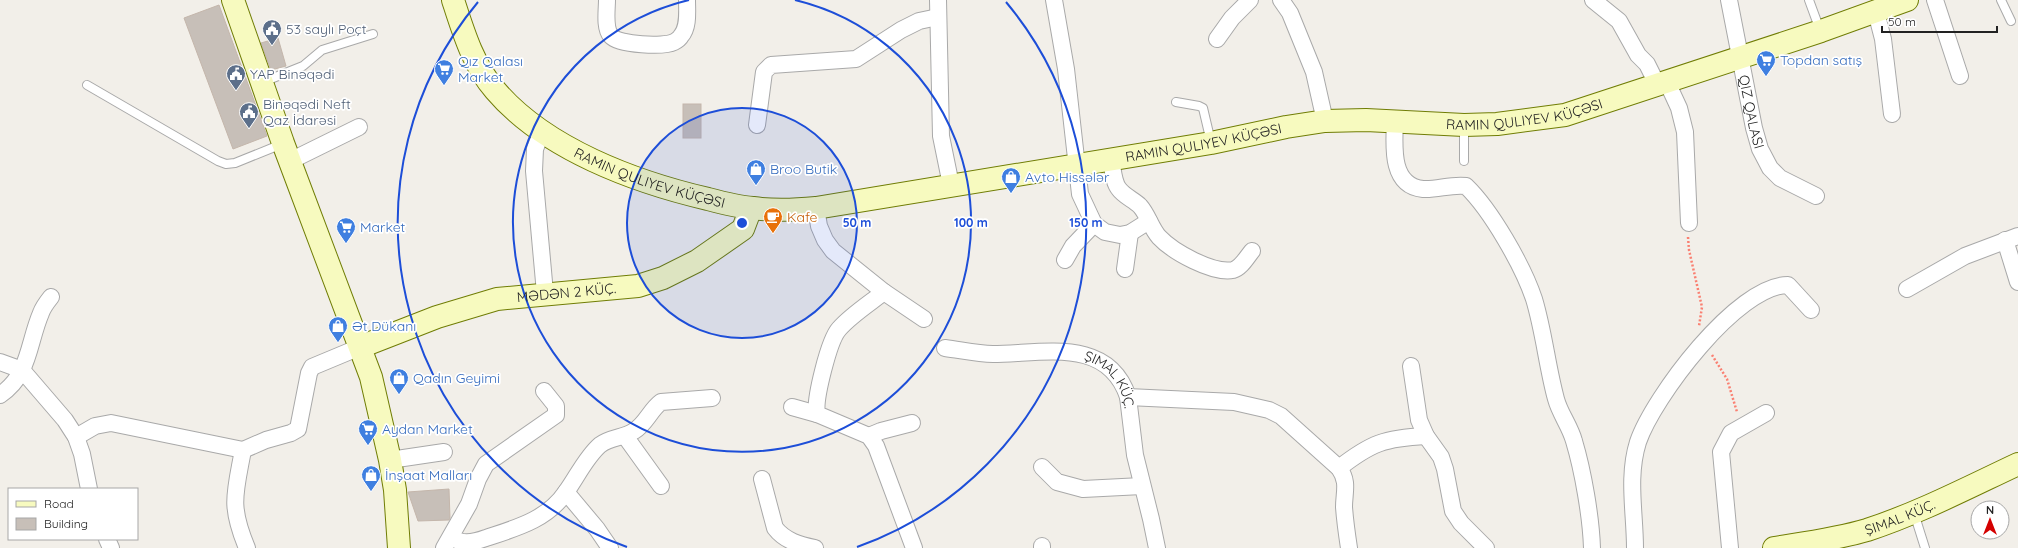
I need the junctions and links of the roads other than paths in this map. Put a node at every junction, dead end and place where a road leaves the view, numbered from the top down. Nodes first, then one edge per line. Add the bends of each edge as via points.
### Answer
1 (232, 0) edge
2 (453, 0) edge
3 (607, 0) edge
4 (687, 0) edge
5 (938, 0) edge
6 (1054, 0) edge
7 (1250, 0) edge
8 (1281, 0) edge
9 (1592, 0) edge
10 (1729, 0) edge
11 (1809, 0) edge
12 (1907, 0) edge
13 (1935, 0) edge
14 (2001, 0) edge
15 (1876, 12) junction
16 (938, 17) junction
17 (2011, 21) dead end
18 (1821, 31) junction
19 (373, 34) dead end
20 (1217, 39) dead end
21 (1741, 57) junction
22 (1960, 76) dead end
23 (262, 82) junction
24 (1663, 84) junction
25 (87, 85) dead end
26 (1176, 102) dead end
27 (1892, 114) dead end
28 (1325, 121) junction
29 (1395, 122) junction
30 (757, 125) dead end
31 (1464, 126) junction
32 (359, 127) dead end
33 (542, 131) junction
34 (1211, 143) junction
35 (287, 152) junction
36 (1111, 160) junction
37 (1464, 161) dead end
38 (1076, 165) junction
39 (951, 185) junction
40 (1816, 196) dead end
41 (751, 208) junction
42 (816, 208) junction
43 (1149, 221) junction
44 (1689, 223) dead end
45 (1094, 224) junction
46 (1130, 233) junction
47 (2012, 238) edge
48 (1252, 251) dead end
49 (1065, 260) dead end
50 (1125, 269) dead end
51 (2018, 282) edge
52 (1907, 289) dead end
53 (884, 292) junction
54 (545, 293) junction
55 (51, 297) dead end
56 (1811, 310) dead end
57 (924, 319) dead end
58 (360, 347) junction
59 (945, 348) dead end
60 (0, 362) edge
61 (1412, 366) dead end
62 (22, 370) junction
63 (544, 391) dead end
64 (0, 395) edge
65 (1128, 397) junction
66 (712, 398) dead end
67 (792, 407) dead end
68 (1766, 413) dead end
69 (817, 414) junction
70 (912, 423) dead end
71 (625, 436) junction
72 (869, 436) junction
73 (1426, 436) junction
74 (76, 437) junction
75 (243, 450) junction
76 (444, 452) dead end
77 (390, 460) junction
78 (2018, 464) edge
79 (1042, 468) dead end
80 (1339, 468) junction
81 (762, 479) dead end
82 (661, 486) dead end
83 (1142, 486) junction
84 (89, 488) edge
85 (566, 492) junction
86 (1914, 512) junction
87 (448, 542) edge
88 (247, 548) edge
89 (399, 548) edge
90 (610, 548) edge
91 (815, 548) edge
92 (914, 548) edge
93 (1157, 548) edge
94 (1349, 548) edge
95 (1486, 548) edge
96 (1592, 548) edge
97 (1635, 548) edge
98 (1730, 548) edge
99 (1774, 548) edge
100 (1925, 548) edge

1 - 23 street
2 - 33 street, RAMIN QULIYEV KÜÇƏSI via 464,36 494,90
3 - 4 street via 607,28 611,36 619,42 633,45 674,43 682,36 686,26
5 - 16 street
6 - 38 street via 1066,69
7 - 20 street via 1232,18
8 - 28 street via 1290,13 1314,72
9 - 24 street via 1619,21 1638,55
10 - 21 street
11 - 18 lane
12 - 15 street, RAMIN QULIYEV KÜÇƏSI
13 - 22 street
14 - 17 lane
15 - 18 street, RAMIN QULIYEV KÜÇƏSI
15 - 27 street via 1883,39
16 - 30 street via 919,21 901,30 856,59 771,65 764,72
16 - 39 street via 941,136
18 - 21 street, RAMIN QULIYEV KÜÇƏSI
19 - 23 lane via 322,50 303,66
21 - 24 street, RAMIN QULIYEV KÜÇƏSI
21 - 40 street via 1754,128 1760,149 1770,168 1780,178
23 - 35 street
24 - 31 street, RAMIN QULIYEV KÜÇƏSI via 1565,115
24 - 44 street via 1679,108 1685,132
25 - 35 lane via 226,164
26 - 34 lane via 1203,108
28 - 29 street, RAMIN QULIYEV KÜÇƏSI
28 - 34 street, RAMIN QULIYEV KÜÇƏSI
29 - 31 street, RAMIN QULIYEV KÜÇƏSI
29 - 96 street via 1396,165 1402,177 1410,185 1421,189 1466,186 1492,220 1526,280 1534,299 1557,402 1575,442 1587,503
31 - 37 lane
32 - 35 street
33 - 41 street, RAMIN QULIYEV KÜÇƏSI via 591,159 646,182
33 - 54 street via 535,149 534,171
34 - 36 street, RAMIN QULIYEV KÜÇƏSI
35 - 58 street
36 - 38 street, RAMIN QULIYEV KÜÇƏSI
36 - 43 street via 1119,189 1140,206
38 - 39 street, RAMIN QULIYEV KÜÇƏSI
38 - 45 street via 1080,194
39 - 42 street, RAMIN QULIYEV KÜÇƏSI
41 - 42 street, RAMIN QULIYEV KÜÇƏSI
41 - 54 street, MƏDƏN 2 KÜÇ. via 742,229 697,261 662,278 638,286
42 - 53 street via 819,226 833,251
43 - 46 street
43 - 48 street via 1160,238 1174,249 1192,260 1212,267 1234,270
45 - 46 street via 1105,232
45 - 49 street via 1073,246
46 - 50 street
47 - 51 street
47 - 52 street via 1965,256
53 - 57 street
53 - 69 street via 838,329 832,341 817,395
54 - 58 street, MƏDƏN 2 KÜÇ. via 496,299 437,317
55 - 62 street via 41,312
56 - 97 street via 1788,285 1782,285 1759,294 1728,316 1703,341 1674,381 1646,425 1638,443 1632,487
58 - 75 street via 312,367 298,429
58 - 77 street via 378,403
59 - 65 street, ŞIMAL KÜÇ. via 991,354 1070,352 1091,356 1104,362 1125,388
60 - 62 street
61 - 73 street via 1416,408
62 - 64 street via 17,381
62 - 74 street via 65,420
63 - 87 street via 556,406 556,415 486,464 469,504
65 - 80 street via 1234,402 1269,410 1281,416
65 - 83 street, ŞIMAL KÜÇ. via 1135,455
66 - 71 street via 661,402 645,422
67 - 69 street
68 - 98 street via 1731,433 1720,452
69 - 72 street
70 - 72 street
71 - 82 street
71 - 85 street via 607,440 600,445
72 - 92 street via 876,446
73 - 80 street via 1400,437 1378,442
73 - 95 street via 1441,456 1454,511 1460,523
74 - 75 street via 95,426 111,423
74 - 84 street
75 - 88 street via 234,498 238,527
76 - 77 street
77 - 89 street
78 - 86 street, ŞIMAL KÜÇ.
79 - 83 street via 1057,482 1083,489
80 - 94 street via 1344,475 1346,487 1344,506
81 - 91 street via 775,528 789,541
83 - 93 street, ŞIMAL KÜÇ.
85 - 87 street via 547,514 514,529 476,541
85 - 90 street
86 - 99 street, ŞIMAL KÜÇ. via 1866,530
86 - 100 lane

